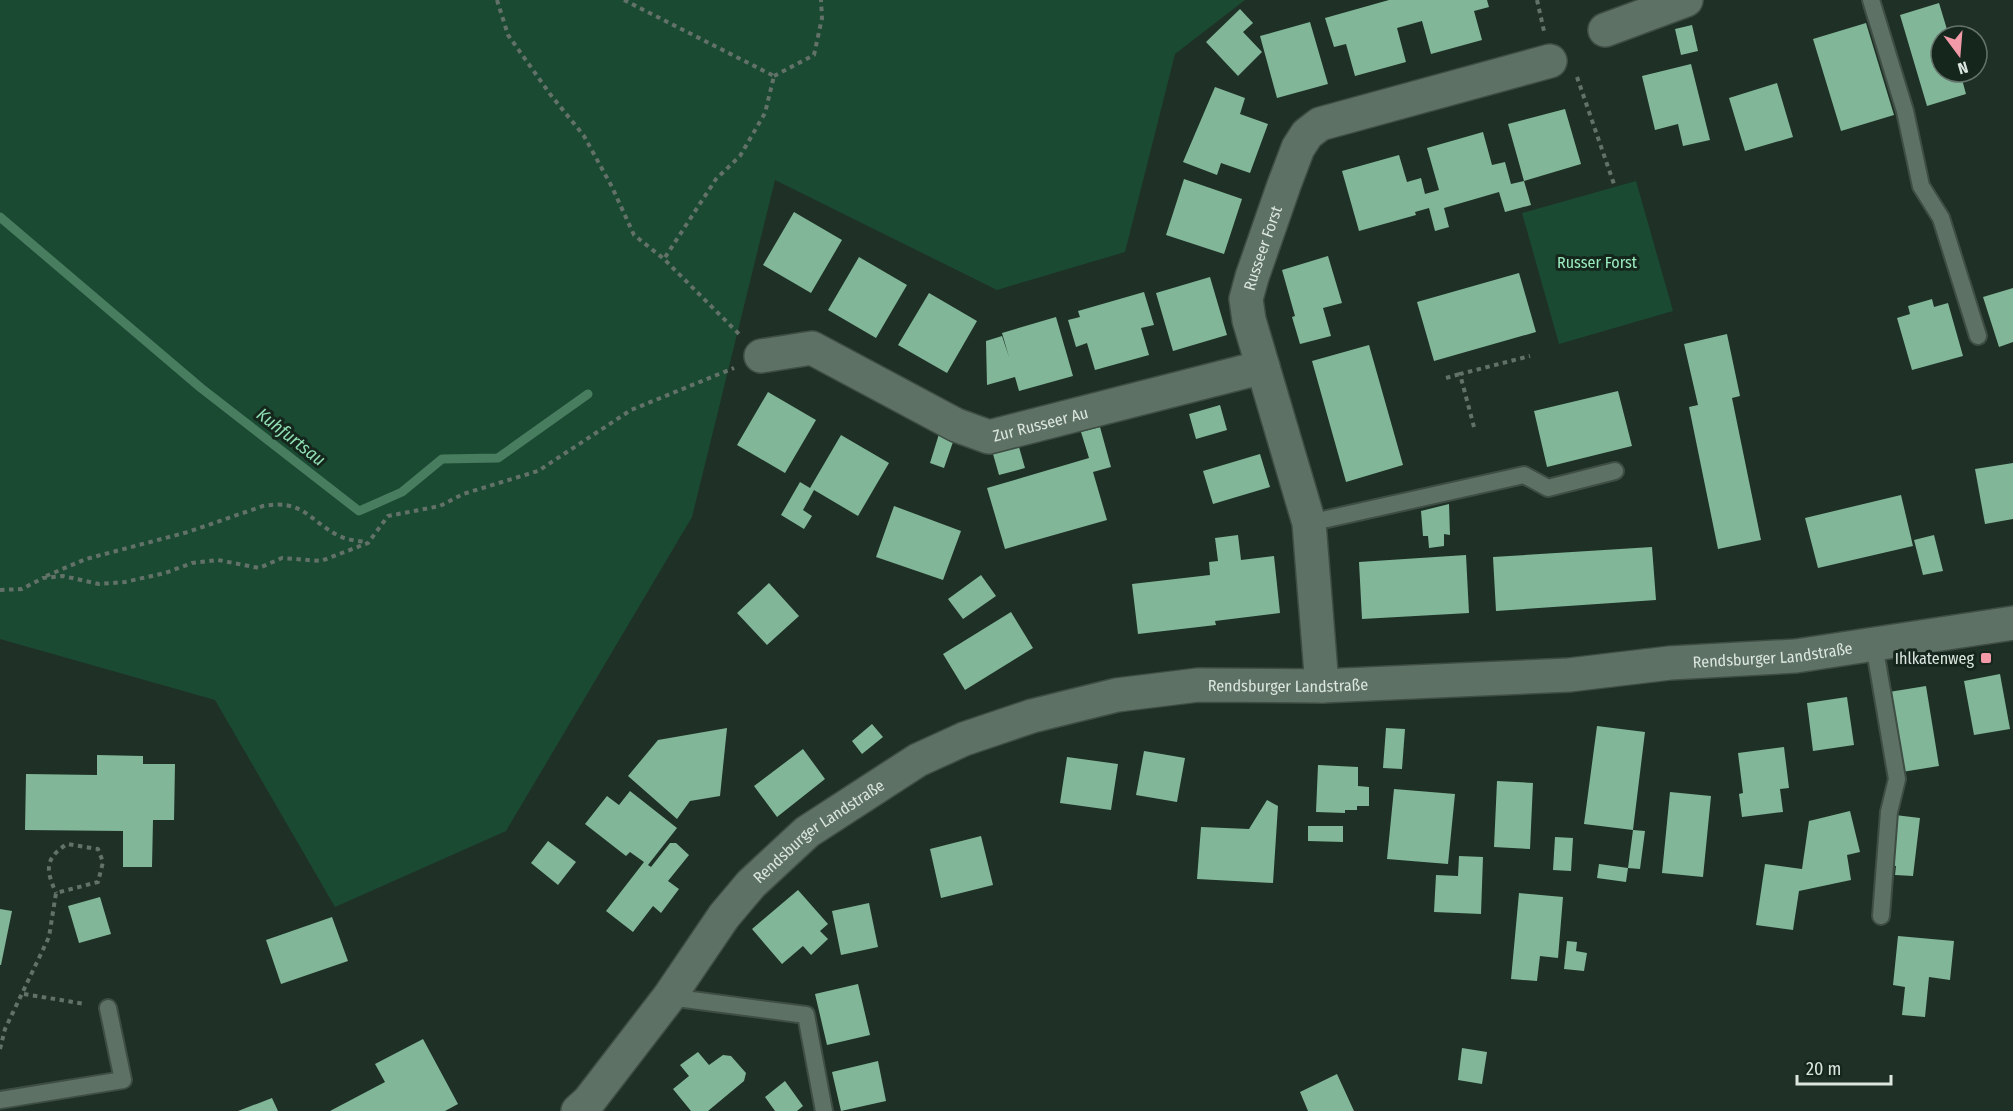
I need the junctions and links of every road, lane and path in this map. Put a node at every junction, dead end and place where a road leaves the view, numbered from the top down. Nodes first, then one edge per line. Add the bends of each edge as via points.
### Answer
1 (497, 0) edge
2 (624, 0) edge
3 (821, 0) edge
4 (1686, 0) edge
5 (1871, 0) edge
6 (1605, 30) dead end
7 (1563, 68) joint
8 (774, 76) junction
9 (1615, 187) dead end
10 (664, 259) junction
11 (1978, 336) dead end
12 (761, 356) junction
13 (1530, 356) dead end
14 (1263, 367) junction
15 (1460, 374) junction
16 (1446, 378) dead end
17 (1474, 426) dead end
18 (1615, 471) dead end
19 (1309, 523) junction
20 (368, 543) junction
21 (43, 578) junction
22 (0, 590) edge
23 (2013, 623) edge
24 (1874, 644) junction
25 (1322, 686) junction
26 (56, 893) junction
27 (1881, 916) dead end
28 (24, 994) junction
29 (669, 997) junction
30 (108, 1008) joint
31 (0, 1049) edge
32 (0, 1100) edge
33 (578, 1111) edge
34 (824, 1111) edge

1 - 10 path via 508,34 584,136 634,235
2 - 8 path
3 - 8 path via 822,18 814,55
4 - 6 street
5 - 11 lane via 1905,111 1921,186 1941,218
7 - 9 path
7 - 14 street, Russeer Forst via 1320,124 1307,134 1284,185 1246,299
8 - 10 path via 765,114 740,156 716,179
10 - 12 path
12 - 14 street, Zur Russeer Au via 812,348 956,425 989,437
12 - 20 path via 631,410 538,471 463,494 440,506 388,516
13 - 15 path
14 - 19 street, Russeer Forst
15 - 16 path
15 - 17 path
18 - 19 lane via 1548,488 1524,475
19 - 25 street, Russeer Forst
20 - 21 path via 321,561 282,558 259,568 218,560 192,563 125,582 99,584 63,576
20 - 21 path via 341,537 283,502 126,551 86,559
21 - 22 path via 22,589
23 - 24 street, Rendsburger Landstraße
24 - 25 street, Rendsburger Landstraße via 1796,656 1670,663 1569,675
24 - 27 lane via 1897,779 1889,812
25 - 29 street, Rendsburger Landstraße via 1198,685 1117,695 1032,716 964,739 918,760 807,832 751,884 724,916
26 - 26 path via 98,882 103,862 98,849 67,844 53,853 48,865
26 - 28 path via 50,937
28 - 30 path
28 - 31 path via 5,1029
29 - 33 street, Rendsburger Landstraße
29 - 34 lane via 806,1015
30 - 32 lane via 123,1080

